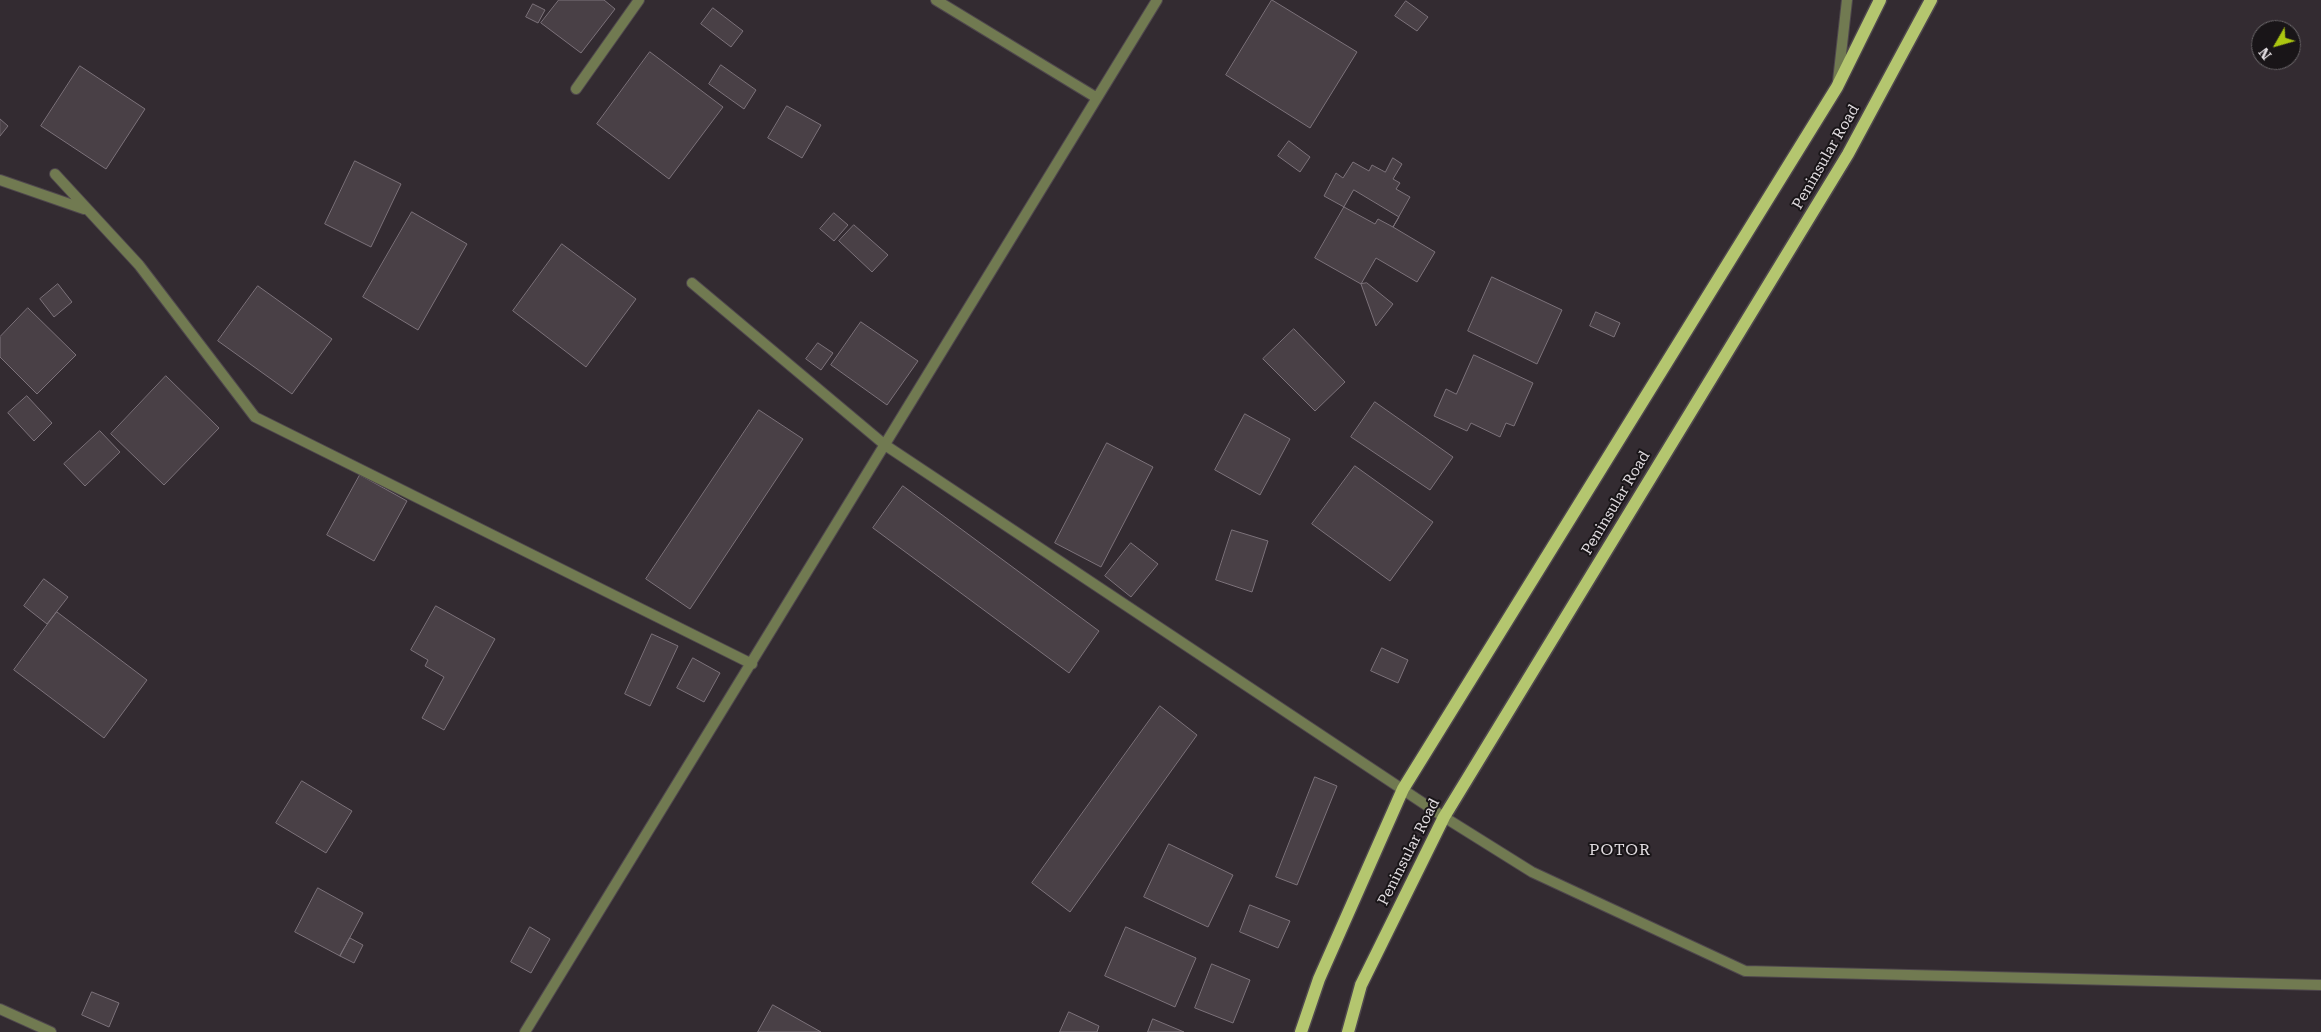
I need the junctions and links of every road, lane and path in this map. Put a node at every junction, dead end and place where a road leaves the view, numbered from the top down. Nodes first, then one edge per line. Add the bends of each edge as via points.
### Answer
1 (639, 0) edge
2 (936, 0) edge
3 (1157, 0) edge
4 (1847, 0) edge
5 (1880, 0) edge
6 (1931, 0) edge
7 (1837, 87) junction
8 (576, 89) dead end
9 (1097, 98) junction
10 (55, 174) dead end
11 (0, 180) edge
12 (86, 210) junction
13 (692, 283) dead end
14 (885, 445) junction
15 (752, 664) junction
16 (1403, 789) junction
17 (1444, 816) junction
18 (2321, 985) edge
19 (0, 1009) edge
20 (51, 1032) edge
21 (525, 1032) edge
22 (1301, 1032) edge
23 (1348, 1032) edge

1 - 8 street
2 - 9 street
3 - 9 street
4 - 7 street
5 - 7 main road, Peninsular Road
6 - 17 main road, Peninsular Road via 1848,154
7 - 16 main road, Peninsular Road
9 - 14 street
10 - 12 street
11 - 12 street
12 - 15 street via 140,265 255,417
13 - 14 street
14 - 15 street
14 - 16 street
15 - 21 street
16 - 17 street
16 - 22 main road, Peninsular Road via 1319,979
17 - 18 street via 1532,872 1745,972
17 - 23 main road, Peninsular Road via 1362,985
19 - 20 street

